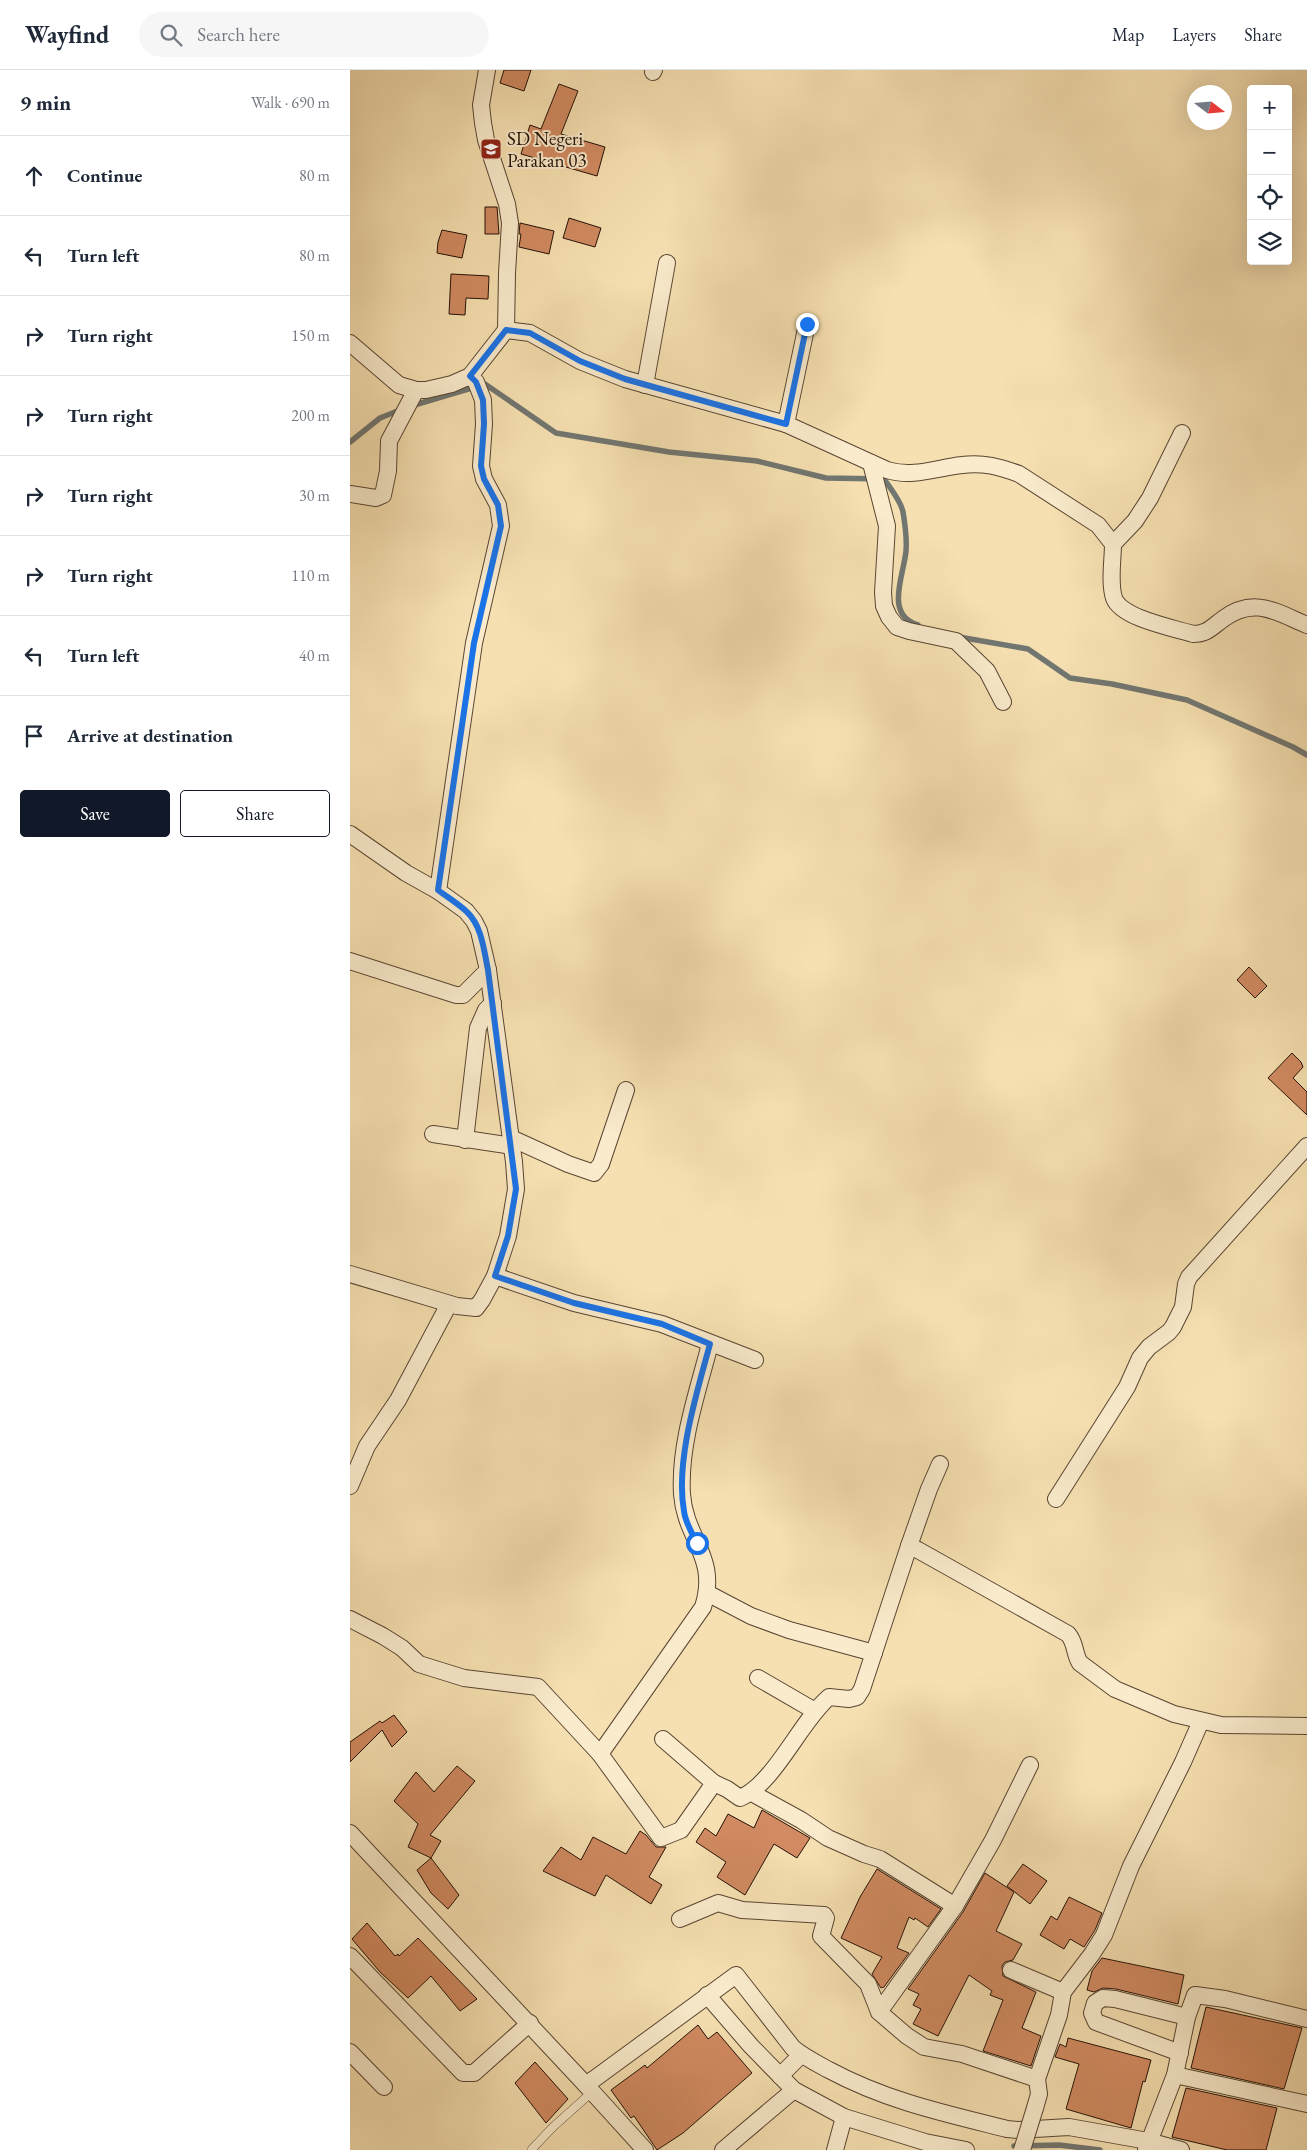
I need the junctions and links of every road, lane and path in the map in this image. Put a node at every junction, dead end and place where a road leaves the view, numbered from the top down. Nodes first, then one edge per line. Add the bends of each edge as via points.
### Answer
1 (487, 70) edge
2 (667, 264) dead end
3 (807, 324) dead end
4 (506, 330) junction
5 (350, 343) edge
6 (473, 379) junction
7 (645, 385) junction
8 (414, 394) junction
9 (786, 424) junction
10 (1182, 433) dead end
11 (873, 473) junction
12 (350, 494) edge
13 (1113, 544) junction
14 (1307, 625) edge
15 (1003, 702) dead end
16 (350, 834) edge
17 (438, 890) junction
18 (350, 961) edge
19 (488, 970) junction
20 (493, 1003) junction
21 (626, 1090) dead end
22 (433, 1134) dead end
23 (464, 1140) junction
24 (512, 1142) junction
25 (1307, 1146) edge
26 (350, 1274) edge
27 (495, 1276) junction
28 (450, 1304) junction
29 (710, 1344) junction
30 (755, 1360) dead end
31 (940, 1464) dead end
32 (350, 1486) edge
33 (1056, 1499) dead end
34 (909, 1546) junction
35 (708, 1593) junction
36 (350, 1619) edge
37 (874, 1653) junction
38 (758, 1678) dead end
39 (815, 1711) junction
40 (1201, 1721) junction
41 (1307, 1726) edge
42 (662, 1739) dead end
43 (600, 1754) junction
44 (1030, 1765) dead end
45 (714, 1783) junction
46 (752, 1793) junction
47 (350, 1834) edge
48 (955, 1906) junction
49 (680, 1920) dead end
50 (350, 1956) edge
51 (1011, 1970) dead end
52 (1063, 1992) junction
53 (707, 1995) junction
54 (879, 2012) junction
55 (1187, 2017) junction
56 (1307, 2019) edge
57 (530, 2023) junction
58 (350, 2052) edge
59 (1180, 2053) junction
60 (801, 2055) junction
61 (1175, 2075) junction
62 (780, 2076) junction
63 (1038, 2079) junction
64 (384, 2087) dead end
65 (589, 2089) junction
66 (794, 2090) junction
67 (1307, 2104) edge
68 (844, 2117) junction
69 (924, 2146) edge
70 (1147, 2146) edge
71 (532, 2148) dead end
72 (645, 2150) edge
73 (723, 2150) edge
74 (835, 2150) edge
75 (966, 2150) edge
76 (1022, 2150) edge
77 (1181, 2150) edge

1 - 4 street via 481,105 483,123 510,223
2 - 7 street
3 - 9 street
4 - 6 street
4 - 7 street via 530,333 580,361
5 - 8 street
6 - 8 street
6 - 17 street via 483,400 481,466 498,505 501,526 474,643
7 - 9 street
8 - 12 street via 389,441 383,495 376,498
9 - 11 street
10 - 13 street via 1150,498 1135,521
11 - 13 street via 913,474 964,465 991,465 1007,469 1080,512 1098,525
11 - 15 street via 888,526 883,592 889,617 896,627 956,641 986,671
13 - 14 street via 1114,598 1126,612 1193,634 1203,634 1232,614 1254,607 1266,607
16 - 17 street via 406,873
17 - 19 street via 474,921
18 - 19 street via 456,995 463,995
19 - 20 street
20 - 23 street via 478,1028
20 - 24 street
21 - 24 street via 601,1164 594,1173
22 - 23 street
23 - 24 street
24 - 27 street via 516,1189 508,1236
25 - 33 street via 1190,1277 1183,1307 1173,1327 1140,1358 1127,1387
26 - 28 street
27 - 28 street via 476,1308
27 - 29 street via 586,1307 662,1324
28 - 32 street via 398,1400 367,1446
29 - 30 street
29 - 35 street via 688,1435 682,1491 684,1512 708,1574
31 - 34 street
34 - 37 street
34 - 40 street via 1068,1634 1080,1663 1115,1689 1152,1706
35 - 37 street via 752,1616 789,1630
35 - 43 street via 703,1607
36 - 43 street via 390,1640 419,1664 464,1678 538,1687
37 - 39 street via 857,1697 829,1697
38 - 39 street
39 - 46 street
40 - 41 street via 1221,1725
40 - 52 street via 1131,1866 1104,1935
42 - 45 street
43 - 45 street via 661,1838 681,1830
44 - 48 street via 993,1840
45 - 46 street via 740,1798
46 - 48 street via 828,1838 880,1859
47 - 57 street
48 - 54 street
49 - 54 street via 718,1903 742,1910 824,1915 821,1936 868,1984
50 - 57 street via 463,2073 474,2073
51 - 52 street
52 - 63 street via 1059,2015
53 - 60 street via 736,1975
53 - 62 street
53 - 65 street
54 - 63 street via 924,2047 962,2054
55 - 56 street via 1195,1995
55 - 59 street
55 - 59 street via 1103,1998 1095,2003 1092,2013 1096,2022
57 - 65 street
58 - 64 street
59 - 61 street
60 - 62 street
60 - 70 street via 856,2085 897,2101 1018,2130 1069,2127
61 - 67 street
61 - 70 street
62 - 66 street
63 - 76 street, bridge via 1039,2094
65 - 71 lane
65 - 72 street
66 - 68 street
66 - 73 street
68 - 69 street
68 - 74 street
69 - 75 street
70 - 77 street

